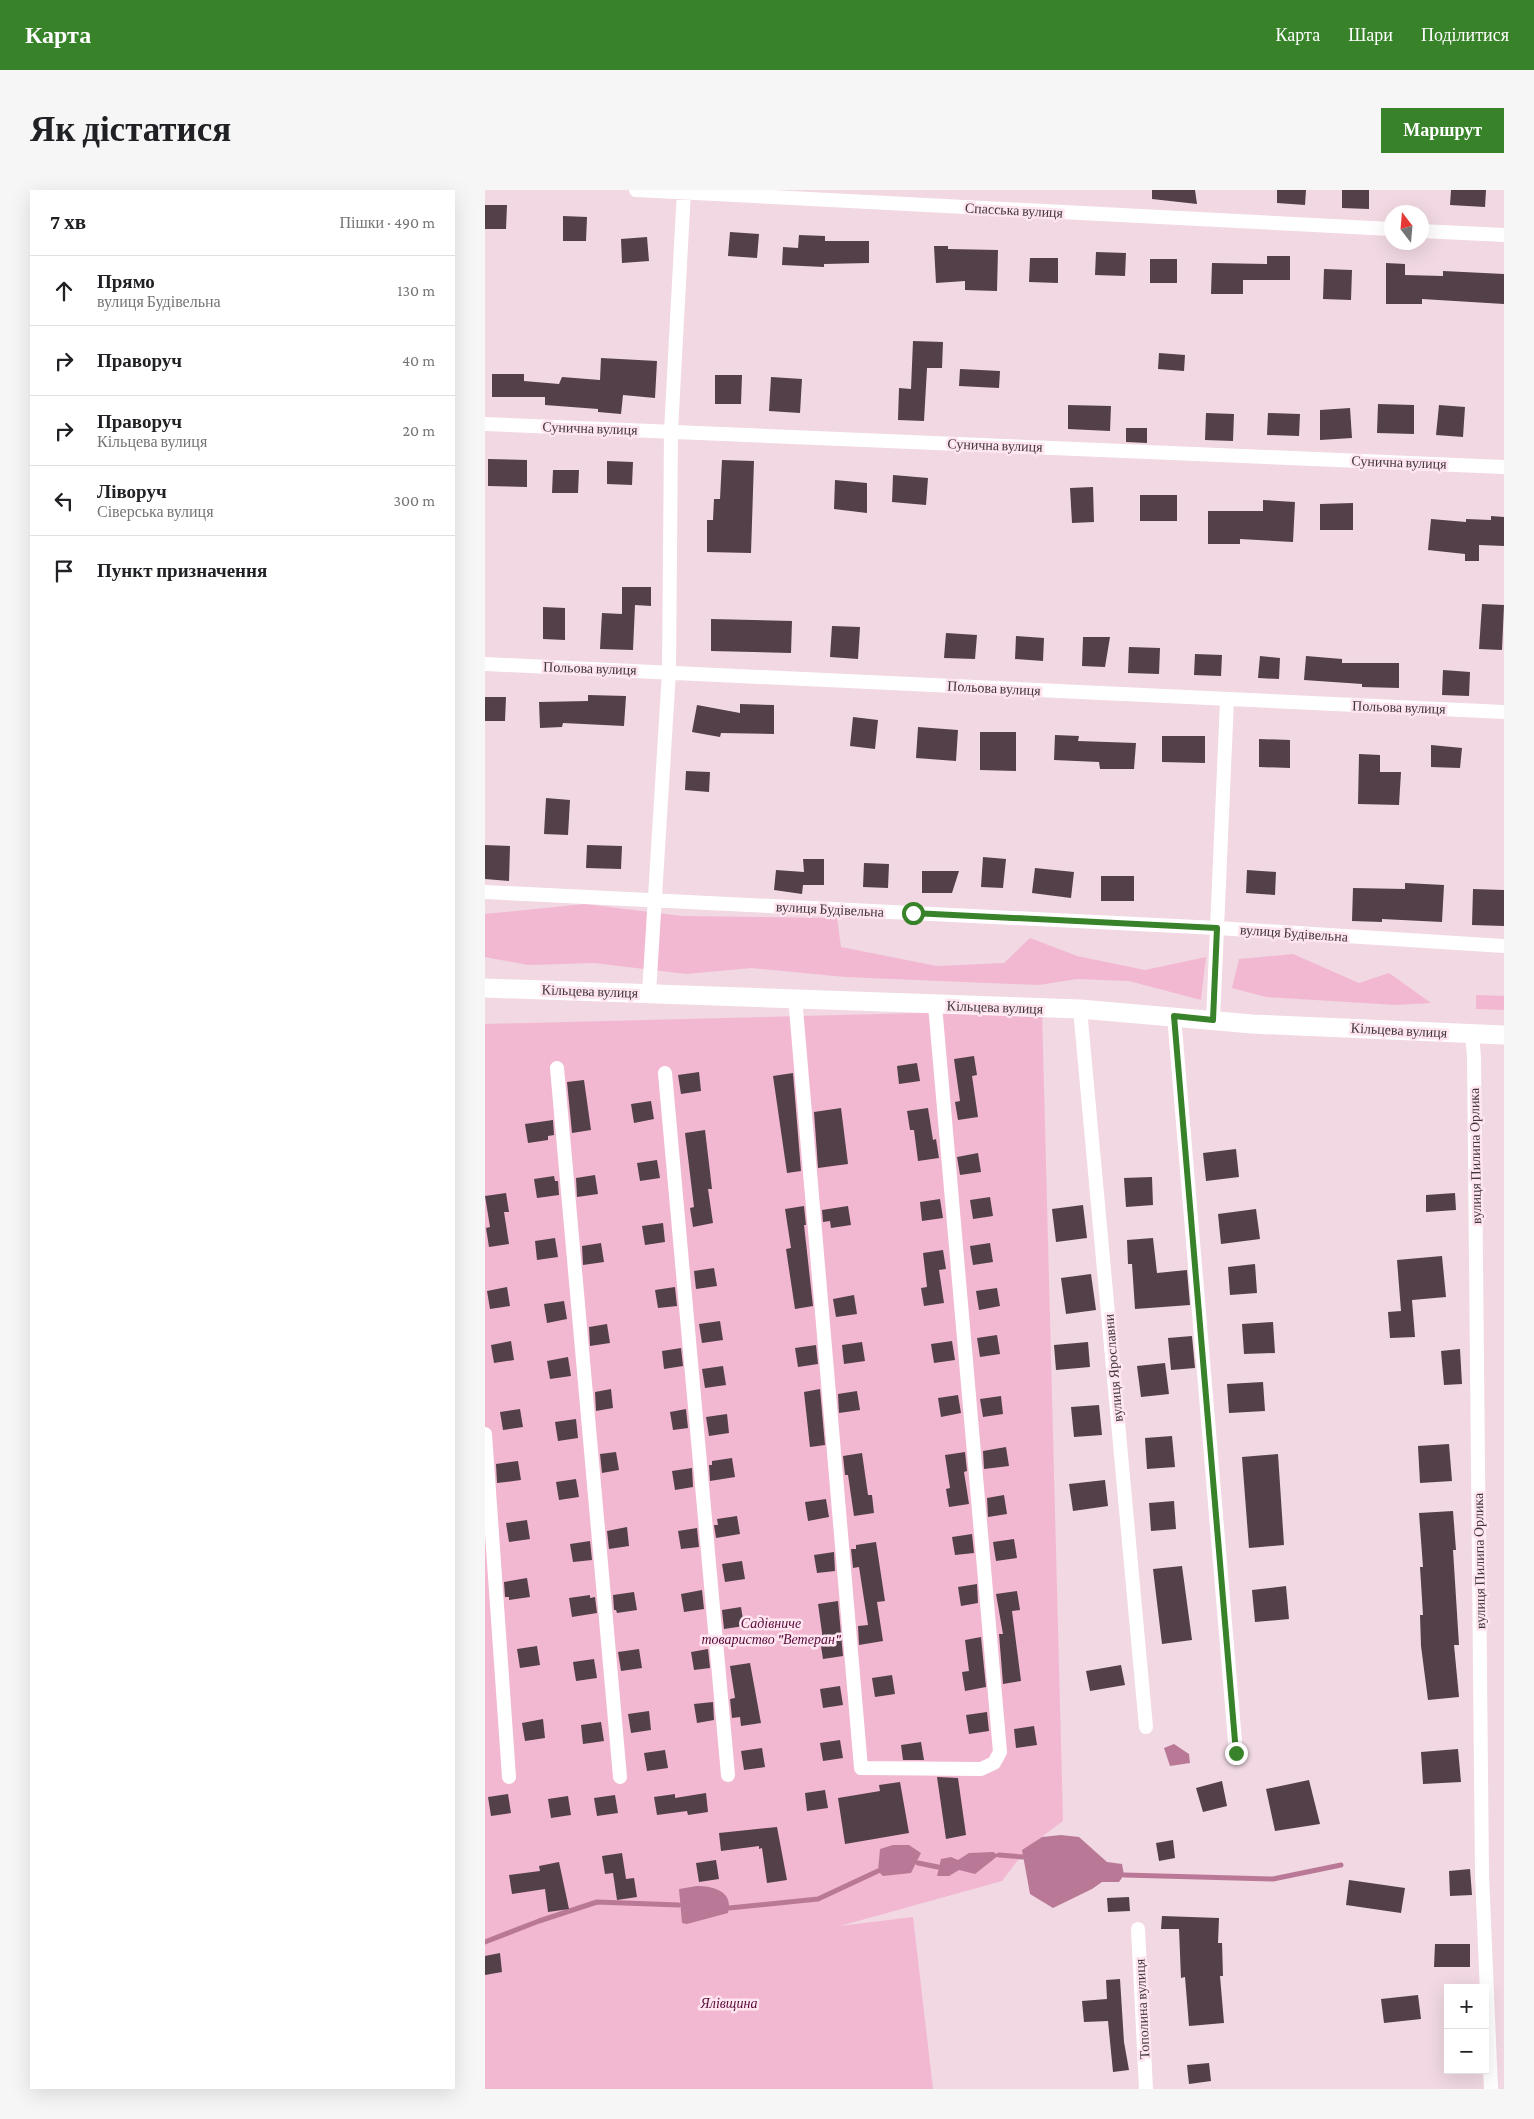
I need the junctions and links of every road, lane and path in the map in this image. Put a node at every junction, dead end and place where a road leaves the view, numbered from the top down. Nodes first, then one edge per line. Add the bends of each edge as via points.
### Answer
1 (636, 190) edge
2 (684, 192) edge
3 (1384, 229) edge
4 (1429, 231) edge
5 (1504, 235) edge
6 (485, 424) edge
7 (671, 431) junction
8 (1504, 467) edge
9 (485, 664) edge
10 (669, 672) junction
11 (1227, 700) junction
12 (1504, 712) edge
13 (485, 892) edge
14 (655, 900) junction
15 (1217, 928) junction
16 (1504, 946) edge
17 (485, 988) edge
18 (649, 993) junction
19 (795, 997) junction
20 (935, 1005) junction
21 (1080, 1009) junction
22 (1174, 1016) junction
23 (1213, 1020) junction
24 (1472, 1034) junction
25 (1504, 1036) edge
26 (557, 1068) dead end
27 (665, 1073) dead end
28 (485, 1434) edge
29 (1146, 1727) dead end
30 (1236, 1753) dead end
31 (728, 1775) dead end
32 (509, 1777) dead end
33 (620, 1778) dead end
34 (1137, 1929) dead end
35 (1146, 2089) edge
36 (1491, 2089) edge

1 - 2 street, Спасська вулиця
2 - 3 street, Спасська вулиця
2 - 7 street
4 - 5 street
6 - 7 street, Сунична вулиця
7 - 8 street, Сунична вулиця
7 - 10 street
9 - 10 street, Польова вулиця
10 - 11 street, Польова вулиця
10 - 14 street
11 - 12 street, Польова вулиця
11 - 15 street
13 - 14 street, вулиця Будівельна
14 - 15 street, вулиця Будівельна
14 - 18 street
15 - 16 street, вулиця Будівельна
15 - 23 street
17 - 18 main road, Кільцева вулиця
18 - 19 main road, Кільцева вулиця
19 - 20 main road, Кільцева вулиця
19 - 20 street via 861,1768 981,1769 994,1763 1000,1752
20 - 21 main road, Кільцева вулиця
21 - 22 main road, Кільцева вулиця
21 - 29 street, вулиця Ярославни
22 - 23 main road, Кільцева вулиця
22 - 30 street
23 - 24 main road, Кільцева вулиця
24 - 25 main road, Кільцева вулиця
24 - 36 street, вулиця Пилипа Орлика via 1482,1874
26 - 33 street
27 - 31 street
28 - 32 street
34 - 35 street, Тополина вулиця

